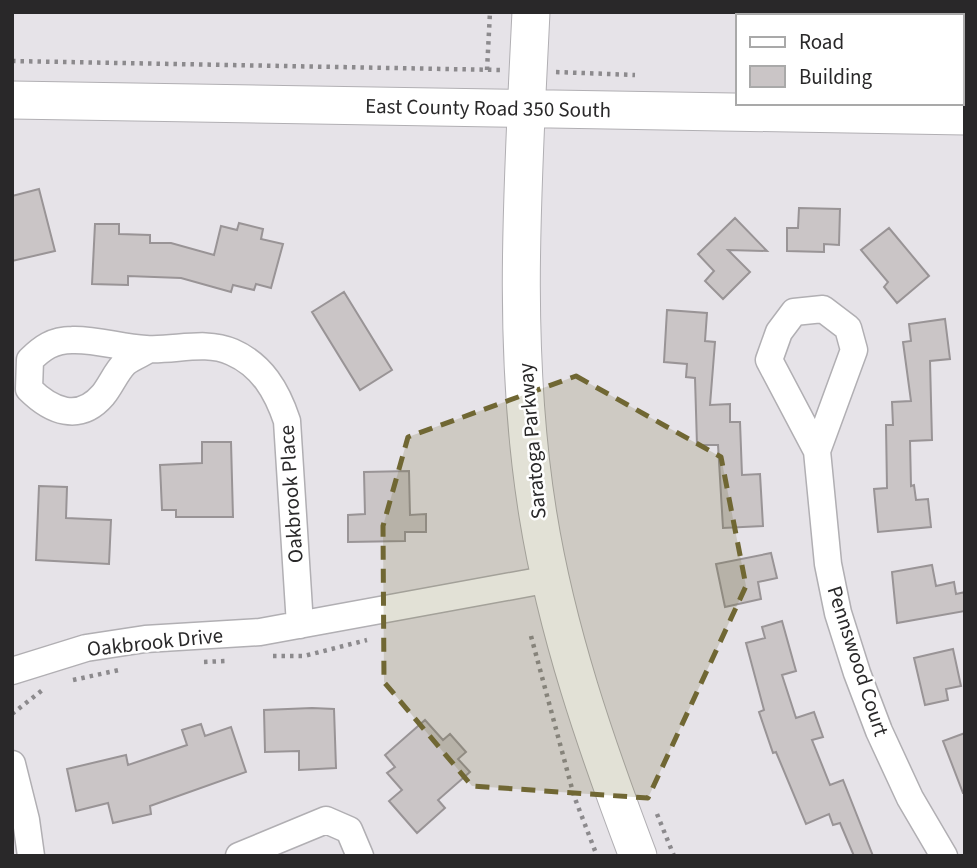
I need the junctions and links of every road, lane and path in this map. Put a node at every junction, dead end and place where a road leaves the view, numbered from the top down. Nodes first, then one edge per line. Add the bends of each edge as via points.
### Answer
1 (490, 12) edge
2 (531, 12) edge
3 (12, 61) edge
4 (487, 70) junction
5 (528, 71) junction
6 (635, 75) dead end
7 (12, 100) edge
8 (526, 109) junction
9 (965, 116) edge
10 (148, 349) dead end
11 (817, 452) junction
12 (550, 579) junction
13 (300, 625) junction
14 (375, 638) dead end
15 (262, 656) dead end
16 (239, 659) dead end
17 (203, 662) dead end
18 (129, 668) dead end
19 (12, 671) edge
20 (64, 681) dead end
21 (51, 683) dead end
22 (12, 714) edge
23 (12, 764) edge
24 (656, 812) dead end
25 (31, 856) edge
26 (239, 856) edge
27 (360, 856) edge
28 (638, 856) edge
29 (674, 856) edge
30 (944, 856) edge

1 - 4 path
2 - 5 street, Saratoga Parkway
3 - 4 path
4 - 5 path
5 - 6 path
5 - 8 street, Saratoga Parkway
7 - 8 street, East County Road 350 South
8 - 9 street, East County Road 350 South
8 - 12 street, Saratoga Parkway via 522,321 529,448
10 - 13 street, Oakbrook Place via 215,347 231,352 265,376 279,397 289,437
11 - 11 street, Pennswood Court via 854,351 848,328 823,309 794,312 779,332 769,360
11 - 30 street, Pennswood Court via 838,613 878,731 909,798
12 - 13 street, Oakbrook Drive
12 - 28 street, Saratoga Parkway via 589,727
13 - 19 street, Oakbrook Drive via 145,639 86,649
14 - 15 path via 304,656
16 - 17 path
18 - 20 path
21 - 22 path
23 - 25 street
24 - 29 path
26 - 27 street via 326,820 349,830

